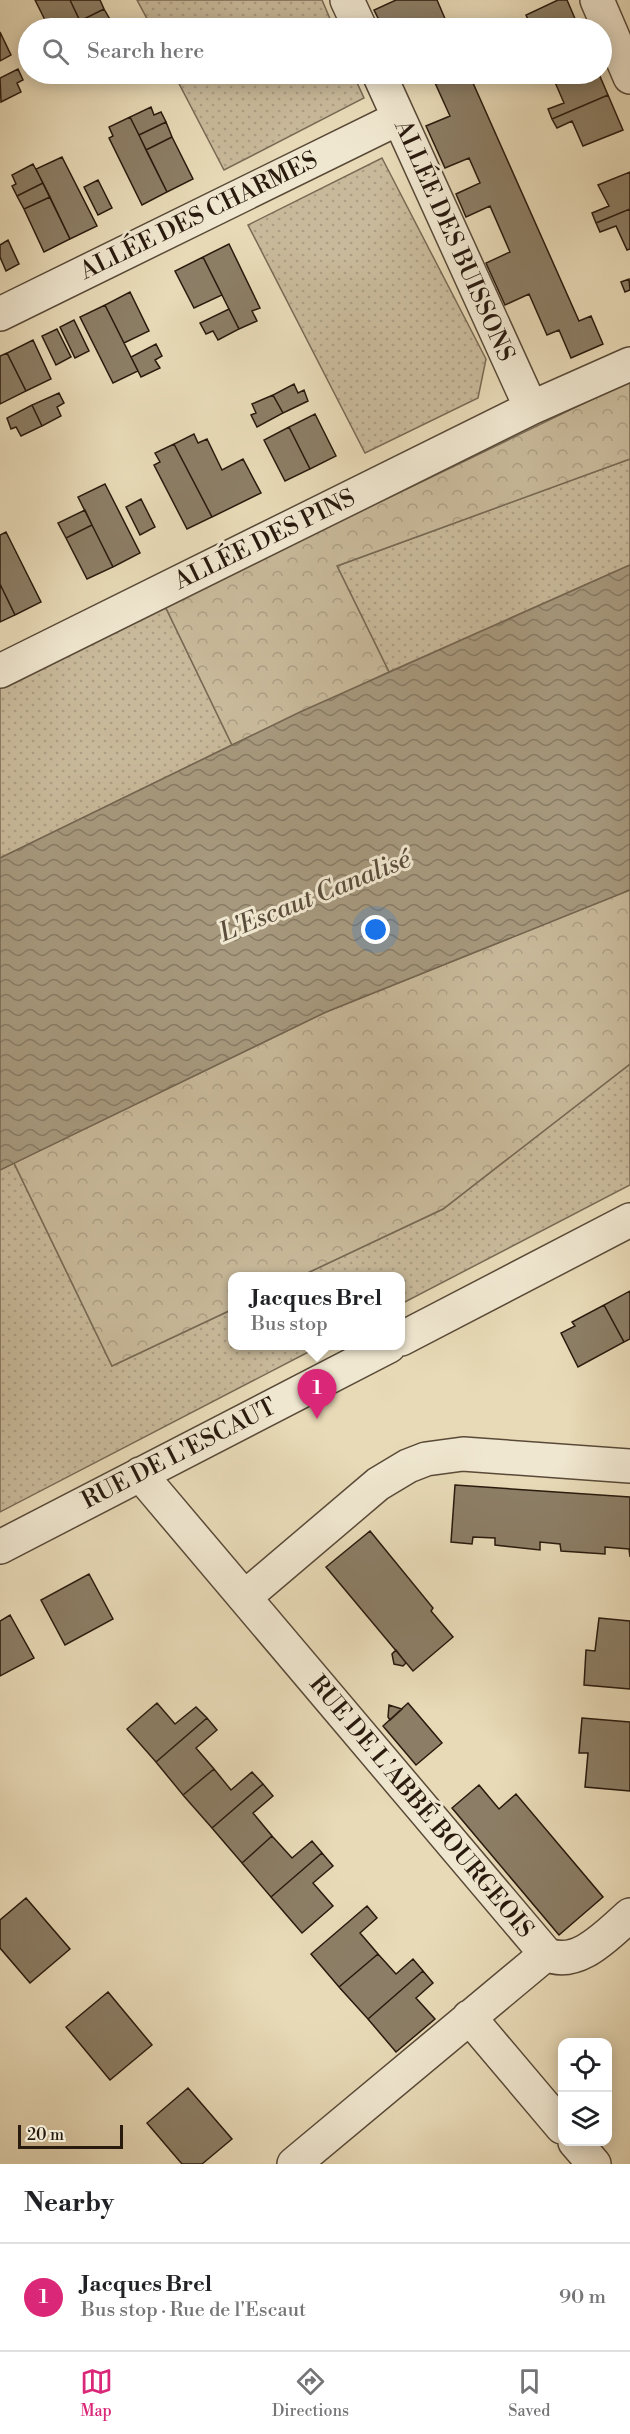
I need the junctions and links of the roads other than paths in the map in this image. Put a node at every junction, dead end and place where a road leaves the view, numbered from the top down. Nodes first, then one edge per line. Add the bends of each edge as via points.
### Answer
1 (347, 0) edge
2 (597, 0) edge
3 (355, 18) edge
4 (605, 18) edge
5 (612, 35) edge
6 (630, 77) edge
7 (384, 84) edge
8 (399, 118) junction
9 (0, 314) edge
10 (630, 364) edge
11 (531, 408) junction
12 (0, 671) edge
13 (630, 1220) edge
14 (405, 1338) edge
15 (381, 1350) edge
16 (630, 1466) edge
17 (140, 1474) junction
18 (0, 1547) edge
19 (245, 1598) junction
20 (630, 1916) edge
21 (546, 1954) junction
22 (470, 2017) junction
23 (558, 2122) edge
24 (578, 2146) edge
25 (294, 2164) edge
26 (594, 2164) edge

1 - 3 street
2 - 4 street
5 - 6 street
7 - 8 street, ALLÉE DES BUISSONS
8 - 9 street, ALLÉE DES CHARMES
8 - 11 street, ALLÉE DES BUISSONS
10 - 11 street, ALLÉE DES PINS
11 - 12 street, ALLÉE DES PINS
13 - 14 street
15 - 17 street, RUE DE L'ESCAUT
16 - 19 street via 463,1454 426,1459 378,1485
17 - 18 street, RUE DE L'ESCAUT
17 - 19 street, RUE DE L'ABBÉ BOURGEOIS
19 - 21 street, RUE DE L'ABBÉ BOURGEOIS
20 - 21 street via 583,1953 563,1959
21 - 22 street, RUE DE L'ABBÉ BOURGEOIS
22 - 23 street
22 - 25 street, RUE DE L'ABBÉ BOURGEOIS
24 - 26 street

